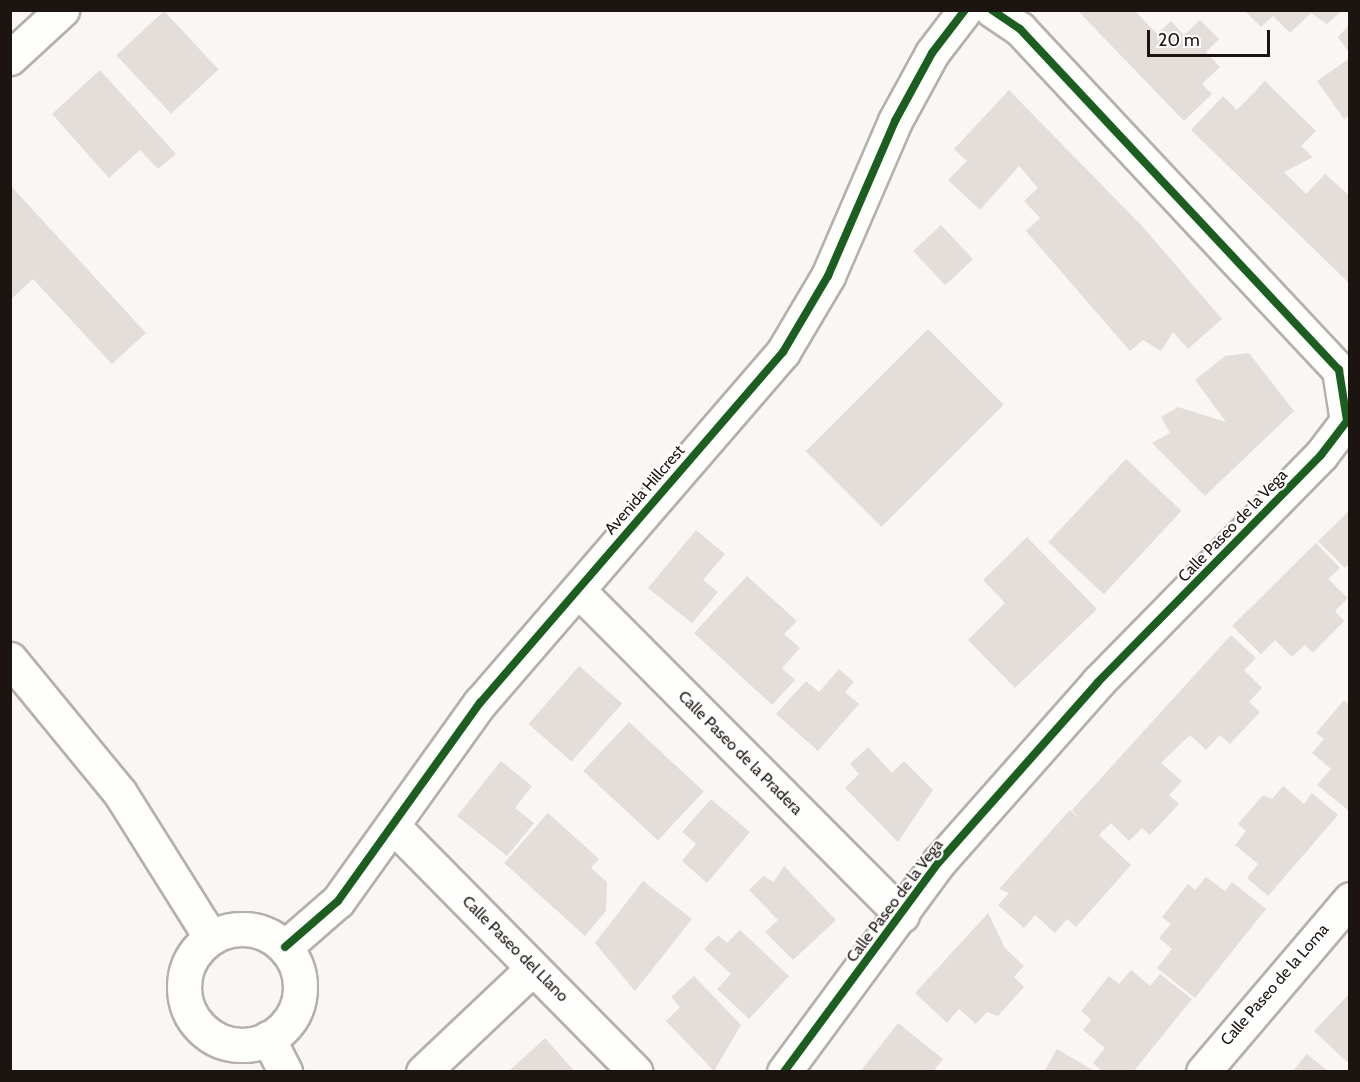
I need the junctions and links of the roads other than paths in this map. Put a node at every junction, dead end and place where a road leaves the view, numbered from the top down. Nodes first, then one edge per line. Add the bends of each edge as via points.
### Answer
1 (62, 10) edge
2 (964, 10) edge
3 (992, 10) edge
4 (10, 58) edge
5 (578, 591) junction
6 (10, 659) edge
7 (394, 827) junction
8 (1350, 899) edge
9 (902, 915) junction
10 (211, 938) junction
11 (285, 947) junction
12 (533, 968) junction
13 (268, 1038) junction
14 (285, 1071) edge
15 (423, 1071) edge
16 (636, 1071) edge
17 (784, 1071) edge
18 (1203, 1071) edge

1 - 4 street
2 - 5 street, Avenida Hillcrest via 932,53 895,121 828,276 783,352
3 - 9 street, Calle Paseo de la Vega via 1020,29 1340,370 1347,421 1321,455 1098,682 939,862
5 - 7 street, Avenida Hillcrest via 480,703
5 - 9 street, Calle Paseo de la Pradera
6 - 10 street via 120,793
7 - 11 street, Avenida Hillcrest via 338,901
7 - 12 street, Calle Paseo del Llano
8 - 18 street, Calle Paseo de la Loma
9 - 17 street, Calle Paseo de la Vega
10 - 11 street via 229,930 250,929
10 - 13 street via 188,964 184,990 191,1016 217,1040 234,1044
11 - 13 street via 300,979 299,997 283,1028
12 - 15 street
12 - 16 street, Calle Paseo del Llano
13 - 14 street

